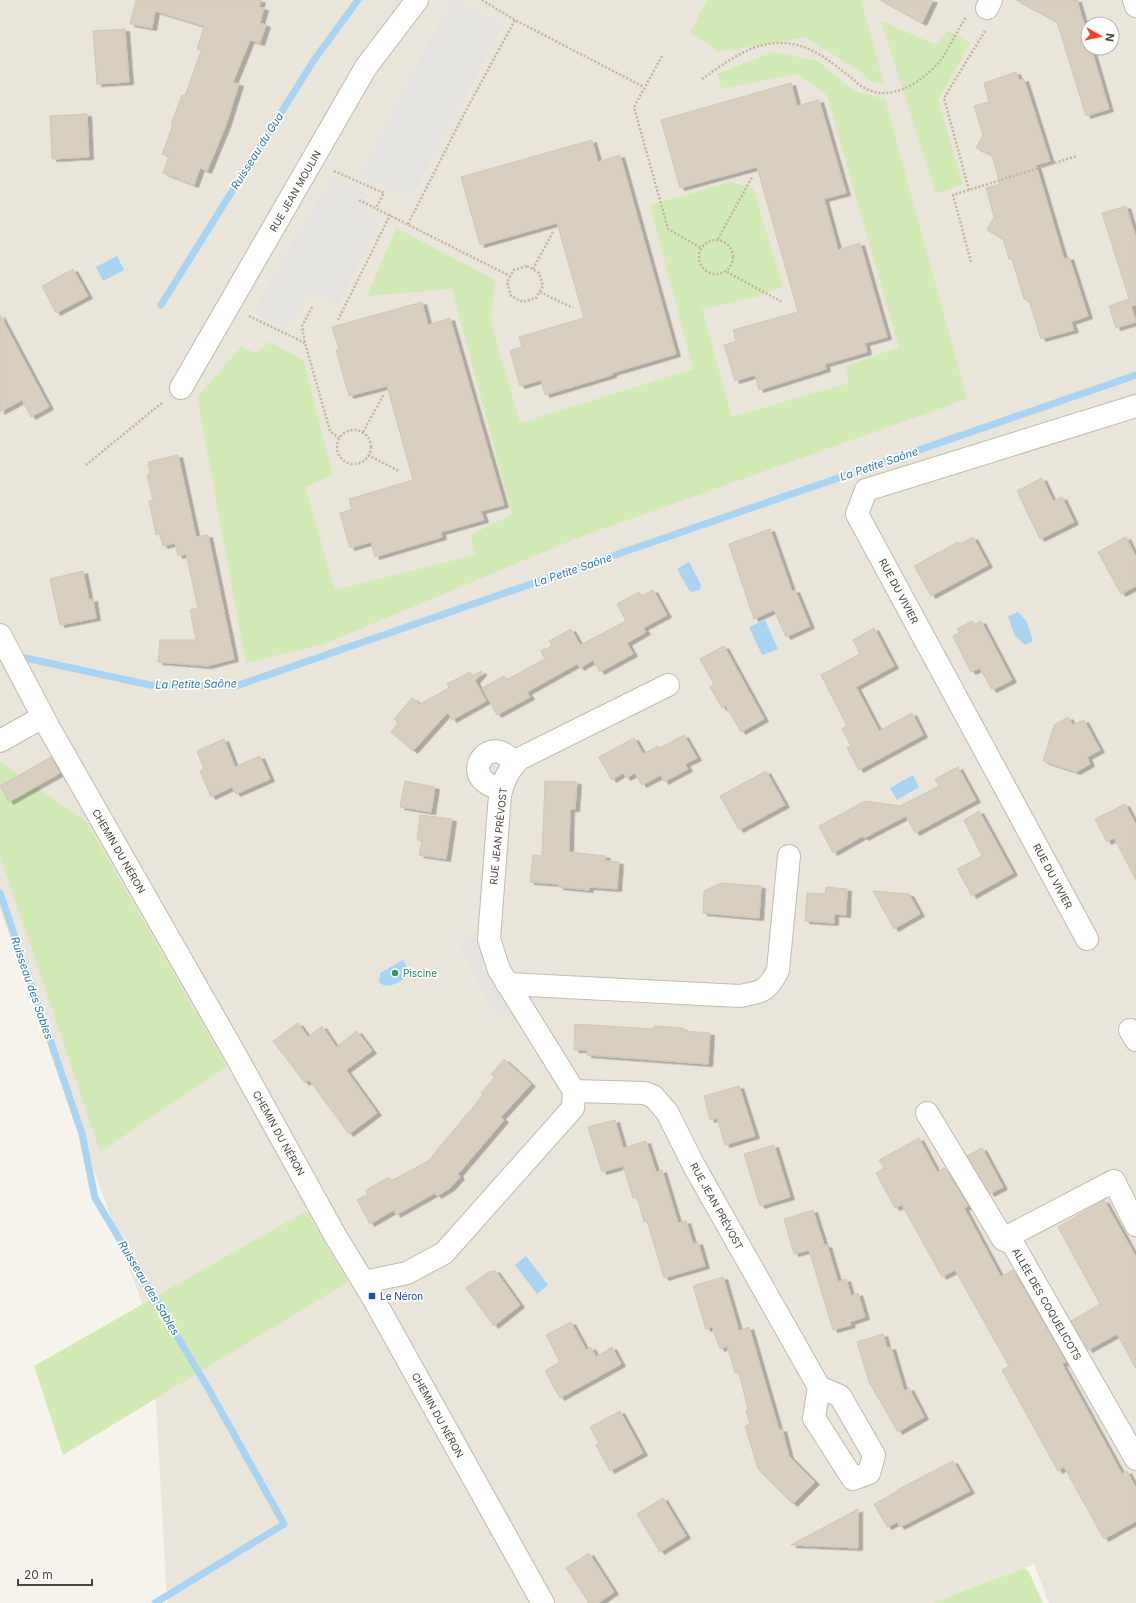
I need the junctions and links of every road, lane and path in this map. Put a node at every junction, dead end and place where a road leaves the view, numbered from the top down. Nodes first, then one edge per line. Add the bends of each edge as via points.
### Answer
1 (417, 0) edge
2 (482, 0) edge
3 (1134, 0) edge
4 (989, 4) edge
5 (1136, 6) edge
6 (515, 20) junction
7 (662, 56) dead end
8 (702, 79) dead end
9 (644, 87) junction
10 (1077, 156) dead end
11 (312, 161) junction
12 (752, 177) dead end
13 (969, 190) junction
14 (359, 200) dead end
15 (376, 208) junction
16 (390, 215) junction
17 (408, 224) junction
18 (554, 230) dead end
19 (718, 239) junction
20 (701, 248) junction
21 (971, 262) dead end
22 (533, 269) junction
23 (727, 272) junction
24 (510, 276) junction
25 (540, 292) junction
26 (782, 302) dead end
27 (229, 307) junction
28 (312, 307) dead end
29 (573, 308) dead end
30 (338, 320) dead end
31 (305, 343) junction
32 (181, 388) joint
33 (384, 394) dead end
34 (1136, 406) edge
35 (363, 432) junction
36 (339, 438) junction
37 (368, 455) junction
38 (86, 465) dead end
39 (399, 471) dead end
40 (7, 648) edge
41 (668, 685) dead end
42 (43, 717) junction
43 (0, 741) edge
44 (515, 763) junction
45 (501, 788) junction
46 (789, 856) dead end
47 (1087, 939) dead end
48 (507, 984) junction
49 (574, 1091) junction
50 (927, 1113) dead end
51 (1136, 1225) edge
52 (1002, 1239) junction
53 (364, 1282) junction
54 (819, 1387) dead end
55 (1134, 1450) edge
56 (543, 1603) edge

1 - 11 street, RUE JEAN MOULIN via 366,67
2 - 6 path
3 - 5 street
4 - 8 path via 967,16 943,57 927,75 901,90 886,94 865,89 825,57 803,46 780,43 760,46 734,57
4 - 13 path via 988,26 944,98
6 - 9 path
6 - 17 path
7 - 9 path
9 - 20 path via 634,107 668,229
10 - 13 path
11 - 15 path via 384,193
11 - 27 street, RUE JEAN MOULIN
12 - 19 path
13 - 21 path via 953,195
14 - 15 path
15 - 16 path
16 - 17 path
16 - 30 path
17 - 24 path
18 - 22 path
19 - 20 path via 704,243
19 - 23 path via 730,245 734,259
20 - 23 path via 698,255 701,268 714,275
22 - 24 path via 527,266 514,270
22 - 25 path via 539,273 543,286
23 - 26 path
24 - 25 path via 507,282 511,296 523,302 536,298
25 - 29 path
27 - 31 path
27 - 32 street, RUE JEAN MOULIN
28 - 31 path via 302,326
31 - 36 path via 330,431
32 - 38 path
33 - 35 path
34 - 47 street, RUE DU VIVIER via 866,490 857,514
35 - 36 path via 356,428 342,432
35 - 37 path via 368,435 372,449
36 - 37 path via 336,445 340,458 352,465 366,461
37 - 39 path
40 - 42 street, CHEMIN DU NÉRON
41 - 44 street, RUE JEAN PRÉVOST
42 - 43 street
42 - 53 street, CHEMIN DU NÉRON via 336,1237
44 - 45 street, RUE JEAN PRÉVOST
44 - 45 street via 508,756 491,752 483,756 478,764 479,774 484,781
45 - 48 street, RUE JEAN PRÉVOST via 489,939 499,970
46 - 48 street via 778,970 772,983 759,992 740,996
48 - 49 street, RUE JEAN PRÉVOST
49 - 53 street via 574,1108 444,1253 407,1273
49 - 54 street, RUE JEAN PRÉVOST via 644,1093 653,1096 667,1112 693,1164
50 - 52 street, ALLÉE DES COQUELICOTS
51 - 52 street via 1114,1181
52 - 55 street, ALLÉE DES COQUELICOTS via 1013,1244
53 - 56 street, CHEMIN DU NÉRON

